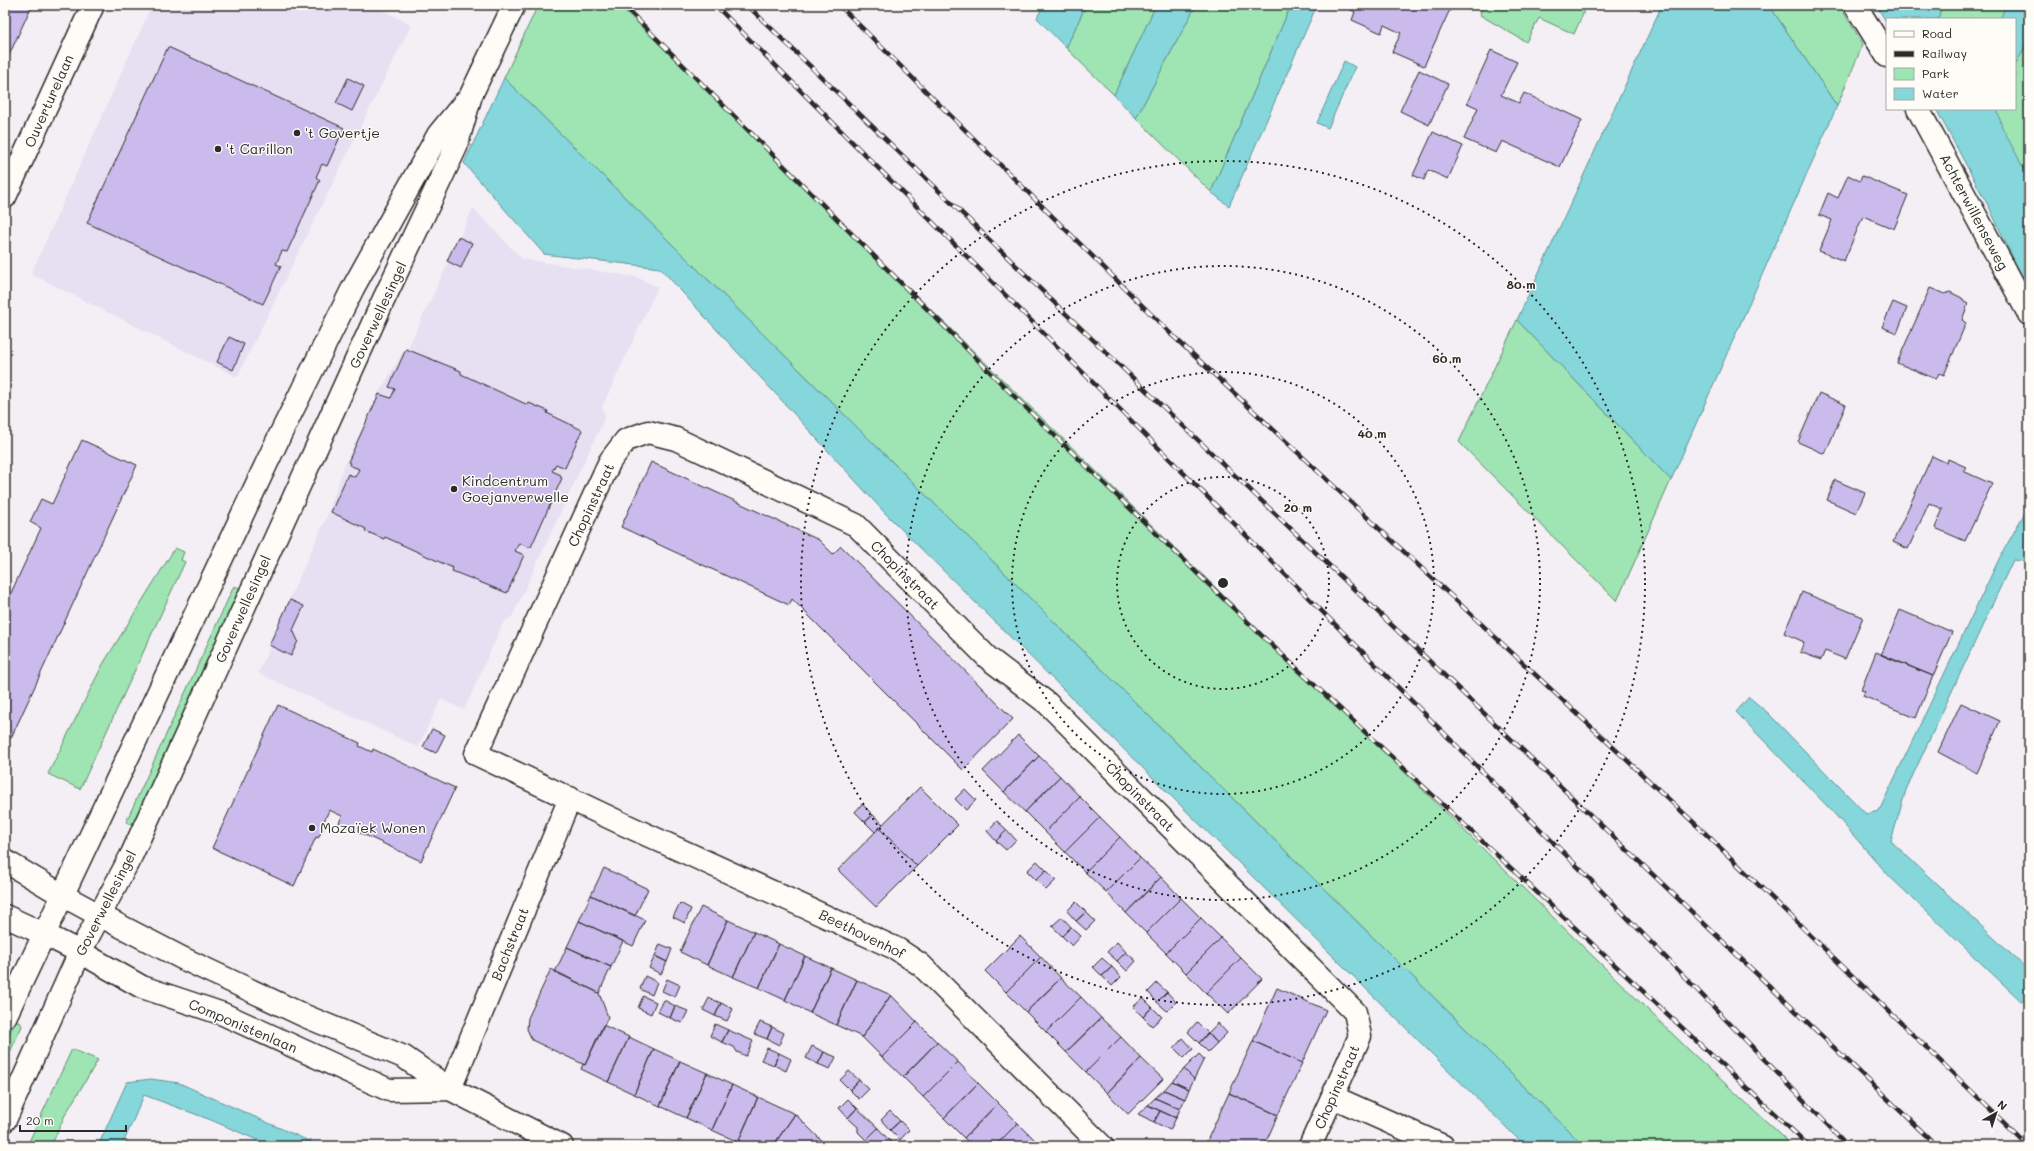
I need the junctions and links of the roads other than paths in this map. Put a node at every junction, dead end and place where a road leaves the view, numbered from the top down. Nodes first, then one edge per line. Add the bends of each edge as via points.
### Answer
1 (93, 5) edge
2 (514, 5) edge
3 (1855, 5) edge
4 (1886, 54) edge
5 (471, 95) junction
6 (1919, 110) edge
7 (5, 197) edge
8 (2029, 314) edge
9 (570, 798) junction
10 (5, 860) edge
11 (62, 895) junction
12 (99, 914) junction
13 (5, 916) edge
14 (44, 934) junction
15 (80, 952) junction
16 (5, 1017) edge
17 (450, 1089) junction
18 (1333, 1097) junction
19 (5, 1120) edge
20 (562, 1146) edge
21 (1102, 1146) edge
22 (1310, 1146) edge
23 (1443, 1146) edge

1 - 7 street, Ouverturelaan
2 - 5 street, Goverwellesingel
3 - 4 street
5 - 11 street, Goverwellesingel via 438,135 350,295 280,435
5 - 12 street, Goverwellesingel via 456,148 383,302 132,854
6 - 8 street, Achterwillenseweg
9 - 17 street, Bachstraat
9 - 18 street, Chopinstraat via 476,754 610,462 626,440 648,432 676,439 856,525 988,658 1047,704 1355,1012 1360,1036
9 - 21 street, Beethovenhof via 897,949 921,965
10 - 11 street
11 - 12 street
11 - 14 street, Goverwellesingel
12 - 15 street, Goverwellesingel
12 - 17 street, Componistenlaan via 161,948 271,1000 404,1057
13 - 14 street
14 - 15 street, Componistenlaan
14 - 16 street, Goverwellesingel
15 - 17 street, Componistenlaan via 142,987 223,1014 389,1090
15 - 19 street, Goverwellesingel
17 - 20 street, Componistenlaan
18 - 22 street, Chopinstraat
18 - 23 street

